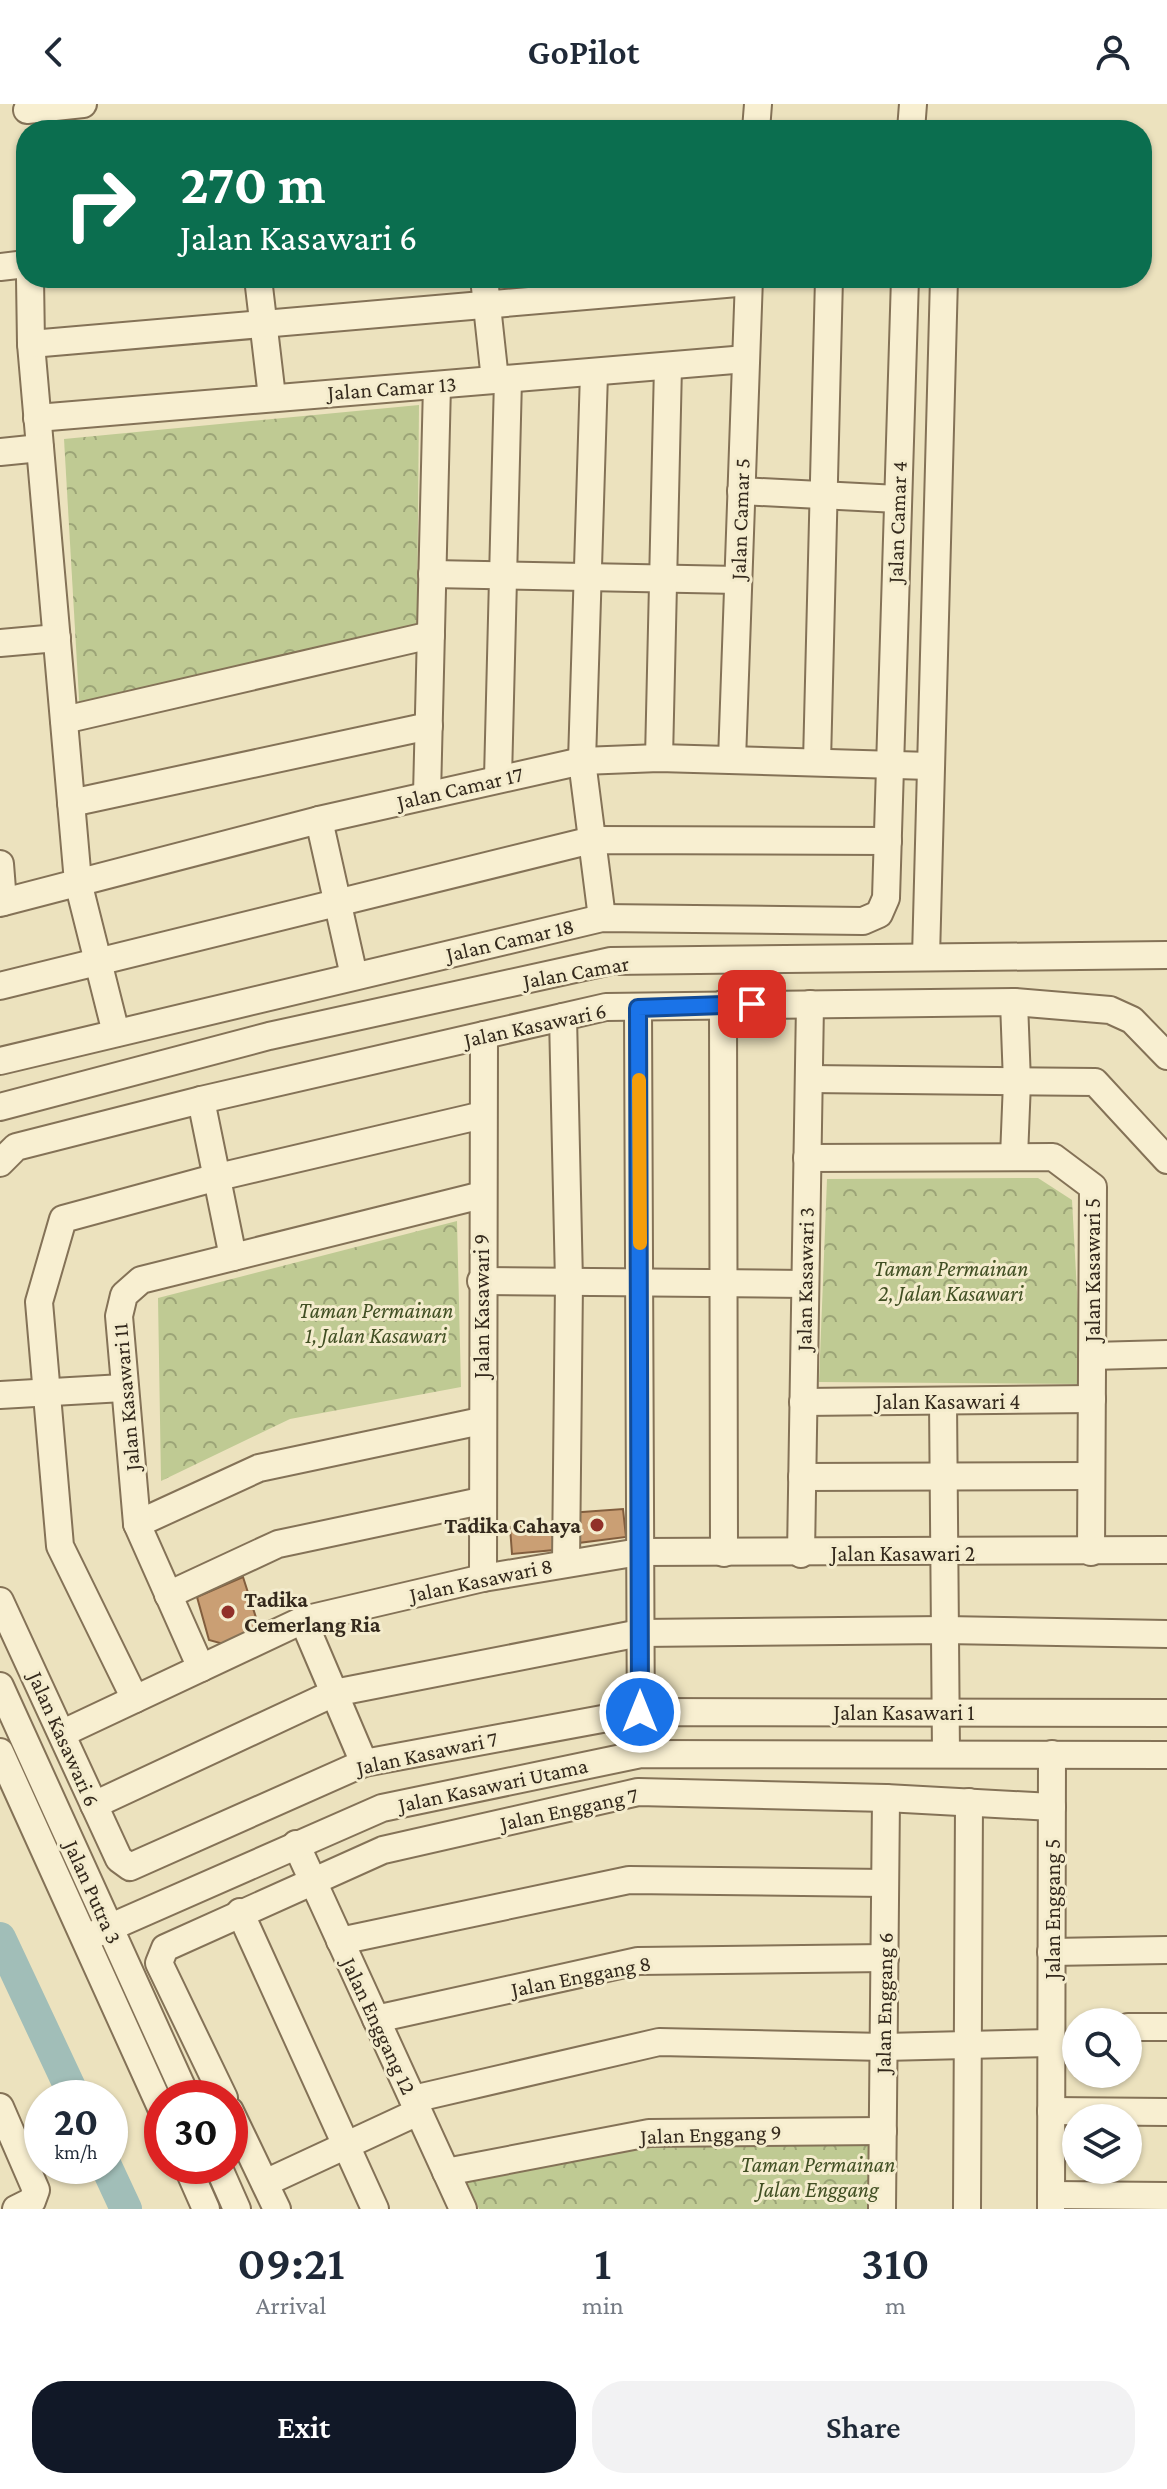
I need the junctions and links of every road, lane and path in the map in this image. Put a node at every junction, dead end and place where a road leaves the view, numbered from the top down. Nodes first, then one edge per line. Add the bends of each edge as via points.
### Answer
1 (83, 104) edge
2 (27, 115) edge
3 (30, 288) edge
4 (259, 288) edge
5 (485, 288) edge
6 (665, 288) edge
7 (749, 288) edge
8 (829, 288) edge
9 (905, 288) edge
10 (944, 288) edge
11 (487, 305) junction
12 (264, 326) junction
13 (31, 344) junction
14 (746, 359) junction
15 (668, 366) junction
16 (594, 373) junction
17 (502, 380) junction
18 (437, 385) junction
19 (272, 397) junction
20 (37, 418) junction
21 (40, 448) junction
22 (0, 452) edge
23 (741, 491) junction
24 (823, 495) junction
25 (898, 499) junction
26 (504, 573) junction
27 (432, 574) junction
28 (588, 577) junction
29 (663, 577) junction
30 (738, 580) junction
31 (431, 635) junction
32 (57, 638) junction
33 (0, 643) edge
34 (64, 720) junction
35 (429, 726) junction
36 (659, 758) junction
37 (732, 760) junction
38 (582, 761) junction
39 (817, 762) junction
40 (887, 765) junction
41 (930, 766) junction
42 (498, 778) junction
43 (427, 795) junction
44 (71, 803) junction
45 (319, 820) junction
46 (592, 840) junction
47 (888, 841) junction
48 (0, 864) edge
49 (78, 882) junction
50 (2, 902) edge
51 (335, 903) junction
52 (602, 918) junction
53 (1167, 955) edge
54 (926, 957) junction
55 (98, 963) junction
56 (354, 976) junction
57 (0, 986) edge
58 (1014, 1002) junction
59 (723, 1004) junction
60 (810, 1004) junction
61 (638, 1008) junction
62 (563, 1017) junction
63 (116, 1033) junction
64 (484, 1035) junction
65 (1167, 1056) edge
66 (0, 1061) edge
67 (809, 1079) junction
68 (1017, 1082) junction
69 (201, 1100) junction
70 (0, 1107) edge
71 (483, 1115) junction
72 (1014, 1157) junction
73 (807, 1158) junction
74 (1167, 1160) edge
75 (0, 1163) edge
76 (214, 1178) junction
77 (482, 1195) junction
78 (233, 1257) junction
79 (481, 1281) junction
80 (569, 1282) junction
81 (640, 1282) junction
82 (722, 1283) junction
83 (805, 1284) junction
84 (1167, 1354) edge
85 (1092, 1356) junction
86 (123, 1388) junction
87 (47, 1394) junction
88 (0, 1395) edge
89 (1092, 1399) junction
90 (943, 1401) junction
91 (803, 1402) junction
92 (481, 1421) junction
93 (943, 1475) junction
94 (1091, 1476) junction
95 (802, 1477) junction
96 (481, 1501) junction
97 (137, 1524) junction
98 (1167, 1550) edge
99 (639, 1552) junction
100 (944, 1552) junction
101 (1091, 1552) junction
102 (724, 1553) junction
103 (801, 1554) junction
104 (566, 1563) junction
105 (483, 1578) junction
106 (168, 1595) junction
107 (0, 1601) edge
108 (303, 1620) junction
109 (945, 1630) junction
110 (640, 1633) junction
111 (1167, 1634) edge
112 (201, 1668) junction
113 (0, 1686) edge
114 (334, 1693) junction
115 (135, 1699) junction
116 (640, 1712) junction
117 (946, 1712) junction
118 (1167, 1713) edge
119 (63, 1733) junction
120 (0, 1752) edge
121 (946, 1753) junction
122 (641, 1754) junction
123 (1052, 1754) junction
124 (1167, 1755) edge
125 (364, 1763) junction
126 (886, 1798) junction
127 (969, 1802) junction
128 (94, 1805) junction
129 (1052, 1807) junction
130 (296, 1844) junction
131 (135, 1866) joint
132 (313, 1881) junction
133 (885, 1883) junction
134 (240, 1912) junction
135 (97, 1932) junction
136 (340, 1941) junction
137 (1167, 1950) edge
138 (1051, 1952) junction
139 (885, 1958) junction
140 (376, 2019) junction
141 (1142, 2027) edge
142 (1167, 2027) edge
143 (1059, 2033) edge
144 (969, 2045) junction
145 (884, 2047) junction
146 (151, 2080) edge
147 (177, 2080) edge
148 (215, 2080) edge
149 (416, 2106) junction
150 (1051, 2111) junction
151 (1167, 2112) edge
152 (3, 2120) edge
153 (883, 2131) junction
154 (346, 2145) junction
155 (248, 2148) edge
156 (446, 2172) junction
157 (265, 2183) junction
158 (195, 2184) edge
159 (226, 2184) edge
160 (1167, 2196) edge
161 (1051, 2202) edge
162 (16, 2209) edge
163 (206, 2209) edge
164 (237, 2209) edge
165 (277, 2209) edge
166 (375, 2209) edge
167 (463, 2209) edge
168 (882, 2209) edge
169 (967, 2209) edge

1 - 2 street
3 - 13 street
4 - 12 street
5 - 11 street
6 - 11 street
7 - 14 street, Jalan Camar 5
8 - 24 street
9 - 25 street, Jalan Camar 4
10 - 41 street
11 - 12 street
11 - 17 street
12 - 13 street
12 - 19 street
13 - 20 street
14 - 15 street, Jalan Camar 13
14 - 23 street, Jalan Camar 5
15 - 16 street, Jalan Camar 13
15 - 29 street
16 - 17 street, Jalan Camar 13
16 - 28 street
17 - 18 street, Jalan Camar 13
17 - 26 street
18 - 19 street, Jalan Camar 13
18 - 27 street
19 - 20 street, Jalan Camar 13
20 - 21 street
21 - 22 street
21 - 32 street
23 - 24 street
23 - 30 street, Jalan Camar 5
24 - 25 street
24 - 39 street
25 - 40 street, Jalan Camar 4
26 - 27 street
26 - 28 street
26 - 42 street
27 - 31 street
28 - 29 street
28 - 38 street
29 - 30 street
29 - 36 street
30 - 37 street, Jalan Camar 5
31 - 34 street
31 - 35 street
32 - 33 street
32 - 34 street
34 - 44 street
35 - 43 street
35 - 44 street
36 - 37 street, Jalan Camar 17
36 - 38 street, Jalan Camar 17
37 - 39 street, Jalan Camar 17
38 - 42 street, Jalan Camar 17
38 - 46 street
39 - 40 street, Jalan Camar 17
40 - 41 street, Jalan Camar 17
40 - 47 street, Jalan Camar 18
41 - 54 street
42 - 43 street, Jalan Camar 17
43 - 45 street, Jalan Camar 17
44 - 49 street
45 - 49 street, Jalan Camar 17
45 - 51 street
46 - 47 street
46 - 51 street
46 - 52 street
47 - 52 street, Jalan Camar 18 via 886,898 871,919
48 - 50 street
49 - 50 street, Jalan Camar 17
49 - 55 street
51 - 55 street
51 - 56 street
52 - 56 street, Jalan Camar 18
53 - 54 street, Jalan Camar
54 - 70 street, Jalan Camar via 611,961 269,1036
55 - 57 street
55 - 63 street
56 - 63 street, Jalan Camar 18
58 - 60 street, Jalan Kasawari 6
58 - 65 street, Jalan Kasawari 6 via 1118,1012
58 - 68 street
59 - 60 street, Jalan Kasawari 6
59 - 61 street, Jalan Kasawari 6
59 - 82 street
60 - 67 street, Jalan Kasawari 3
61 - 62 street, Jalan Kasawari 6 via 606,1007
61 - 81 street
62 - 64 street, Jalan Kasawari 6
62 - 80 street
63 - 66 street, Jalan Camar 18
64 - 69 street, Jalan Kasawari 6
64 - 71 street, Jalan Kasawari 9
67 - 68 street
67 - 73 street, Jalan Kasawari 3
68 - 72 street
68 - 74 street via 1095,1082
69 - 75 street, Jalan Kasawari 6 via 16,1147
69 - 76 street
71 - 76 street
71 - 77 street, Jalan Kasawari 9
72 - 73 street, Jalan Kasawari 5
72 - 85 street, Jalan Kasawari 5 via 1053,1157 1093,1187
73 - 83 street, Jalan Kasawari 3
76 - 78 street
76 - 87 street via 63,1219 39,1302
77 - 78 street, Jalan Kasawari 11
77 - 79 street, Jalan Kasawari 9
78 - 86 street, Jalan Kasawari 11 via 141,1280 124,1295 119,1316
79 - 80 street
79 - 92 street, Jalan Kasawari 9
80 - 81 street
80 - 104 street
81 - 82 street
81 - 99 street
82 - 83 street
82 - 102 street
83 - 91 street, Jalan Kasawari 3
84 - 85 street
85 - 89 street, Jalan Kasawari 5
86 - 87 street
86 - 97 street, Jalan Kasawari 11
87 - 88 street
87 - 115 street via 60,1546
89 - 90 street, Jalan Kasawari 4
89 - 94 street, Jalan Kasawari 5
90 - 91 street, Jalan Kasawari 4
90 - 93 street
91 - 95 street, Jalan Kasawari 3
92 - 96 street, Jalan Kasawari 9
92 - 97 street via 259,1468
93 - 94 street
93 - 95 street
93 - 100 street
94 - 101 street, Jalan Kasawari 5
95 - 103 street, Jalan Kasawari 3
96 - 105 street, Jalan Kasawari 9
96 - 106 street via 278,1544
97 - 106 street, Jalan Kasawari 11
98 - 101 street, Jalan Kasawari 2
99 - 102 street, Jalan Kasawari 2
99 - 104 street, Jalan Kasawari 8
99 - 110 street
100 - 101 street, Jalan Kasawari 2
100 - 103 street, Jalan Kasawari 2
100 - 109 street
102 - 103 street, Jalan Kasawari 2
104 - 105 street, Jalan Kasawari 8
105 - 108 street, Jalan Kasawari 8
106 - 112 street, Jalan Kasawari 11
107 - 119 street, Jalan Kasawari 6
108 - 112 street, Jalan Kasawari 8
108 - 114 street
109 - 110 street
109 - 111 street
109 - 117 street
110 - 114 street
110 - 116 street
112 - 115 street, Jalan Kasawari 8
113 - 135 street, Jalan Putra 3
114 - 125 street
114 - 128 street
115 - 119 street, Jalan Kasawari 8
116 - 117 street, Jalan Kasawari 1
116 - 122 street
116 - 125 street, Jalan Kasawari 7
117 - 118 street, Jalan Kasawari 1
117 - 121 street
119 - 128 street, Jalan Kasawari 6
120 - 135 street, Jalan Putra 3
121 - 122 street, Jalan Kasawari Utama
121 - 123 street, Jalan Kasawari Utama
122 - 130 street, Jalan Kasawari Utama via 382,1808
123 - 124 street, Jalan Kasawari Utama
123 - 129 street, Jalan Enggang 5
125 - 131 street, Jalan Kasawari 7
126 - 127 street, Jalan Enggang 7
126 - 132 street, Jalan Enggang 7 via 638,1792 383,1850
126 - 133 street, Jalan Enggang 6
127 - 129 street, Jalan Enggang 7
127 - 144 street
128 - 131 street, Jalan Kasawari 6 via 119,1859 125,1866
129 - 138 street, Jalan Enggang 5
130 - 132 street, Jalan Enggang 12
130 - 135 street, Jalan Kasawari Utama
132 - 134 street, Jalan Enggang 7
132 - 136 street, Jalan Enggang 12
133 - 136 street via 629,1880
133 - 139 street, Jalan Enggang 6
134 - 148 street, Jalan Enggang 7 via 160,1954 159,1963
134 - 154 street
135 - 146 street, Jalan Putra 3
135 - 147 street, Jalan Putra 3
136 - 140 street, Jalan Enggang 12
137 - 138 street
138 - 143 street, Jalan Enggang 5
139 - 140 street, Jalan Enggang 8 via 638,1961
139 - 145 street, Jalan Enggang 6
140 - 149 street, Jalan Enggang 12
141 - 142 street
143 - 144 street
143 - 150 street, Jalan Enggang 5
144 - 145 street
144 - 169 street
145 - 149 street via 659,2042
145 - 153 street, Jalan Enggang 6
149 - 154 street
149 - 156 street, Jalan Enggang 12
150 - 151 street
150 - 161 street, Jalan Enggang 5
152 - 162 street via 36,2190 32,2201
153 - 156 street, Jalan Enggang 9 via 649,2133
153 - 168 street, Jalan Enggang 6
154 - 157 street
154 - 166 street
155 - 157 street
156 - 167 street, Jalan Enggang 12
157 - 165 street
158 - 163 street
159 - 164 street
160 - 161 street

